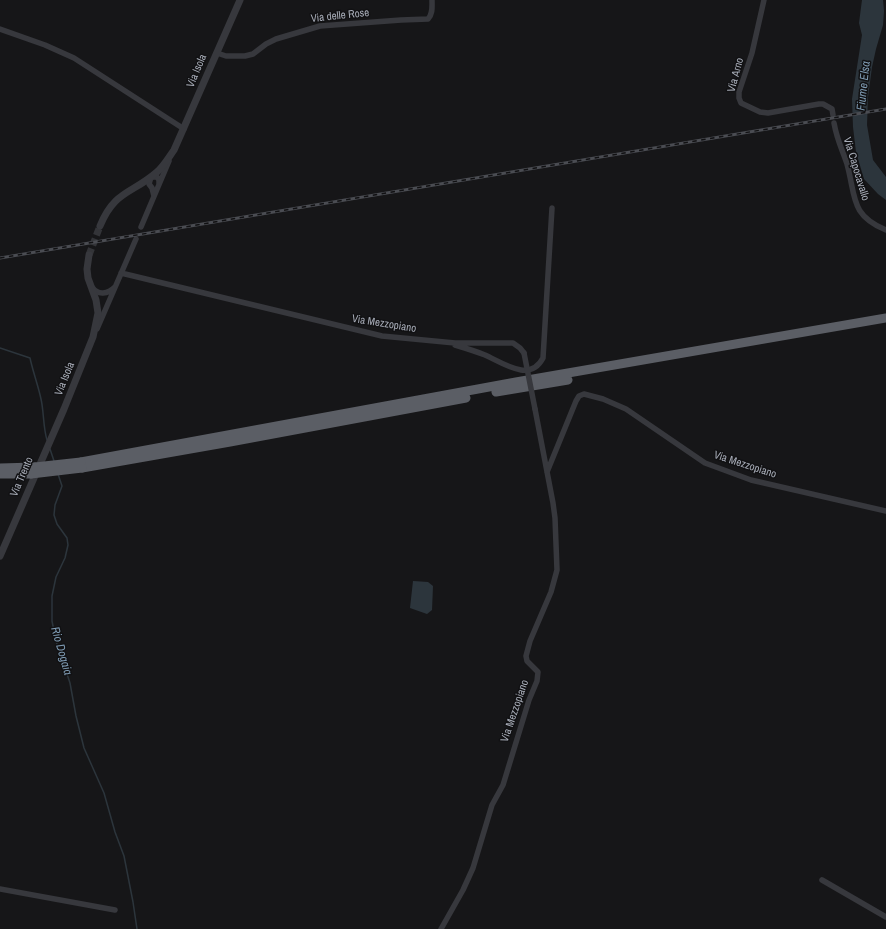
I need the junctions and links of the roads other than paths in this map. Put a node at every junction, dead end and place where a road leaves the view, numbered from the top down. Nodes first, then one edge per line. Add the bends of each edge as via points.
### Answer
1 (240, 0) edge
2 (432, 0) edge
3 (764, 0) edge
4 (0, 28) edge
5 (217, 53) junction
6 (833, 115) dead end
7 (834, 122) dead end
8 (184, 129) junction
9 (174, 150) junction
10 (151, 177) junction
11 (135, 187) junction
12 (155, 187) junction
13 (552, 208) dead end
14 (100, 226) tunnel mouth
15 (141, 227) dead end
16 (886, 230) edge
17 (136, 239) dead end
18 (89, 255) tunnel mouth
19 (122, 273) junction
20 (90, 286) junction
21 (108, 296) junction
22 (96, 300) junction
23 (886, 318) edge
24 (886, 324) edge
25 (93, 337) junction
26 (443, 342) junction
27 (56, 428) joint
28 (82, 465) junction
29 (0, 468) edge
30 (33, 470) junction
31 (546, 472) junction
32 (0, 474) edge
33 (886, 511) edge
34 (0, 556) edge
35 (822, 880) dead end
36 (0, 889) edge
37 (115, 910) dead end
38 (886, 917) edge
39 (441, 929) edge

1 - 5 street, Via Isola
2 - 5 street, Via delle Rose via 431,16 428,20 320,26 276,39 246,56 226,56
3 - 6 street, Via Arno via 752,53 739,92 740,103 768,113 824,104 832,108
4 - 8 street via 74,58
5 - 8 street, Via Isola
7 - 16 street, Via Capocavallo via 856,205 868,220
8 - 9 street, Via Isola
9 - 10 street, Via Isola via 159,171
9 - 12 street, Via Isola
10 - 11 street, Via Isola
10 - 12 street, Via Isola via 149,182
10 - 12 street via 158,179
11 - 12 street, Via Isola
11 - 14 street, Via Isola via 110,206
12 - 15 street, Via Isola
13 - 26 street via 543,358 539,365 530,370 519,370 473,350
17 - 19 street, Via Isola
18 - 20 street, Via Isola via 87,269
19 - 21 street, Via Isola
19 - 26 street, Via Mezzopiano via 382,336
20 - 21 street
20 - 22 street, Via Isola
21 - 22 street, Via Isola via 98,296
21 - 22 street via 103,304
21 - 25 street, Via Isola
22 - 25 street, Via Isola via 98,314
23 - 28 highway via 524,381
24 - 28 highway via 215,445
25 - 27 street, Via Isola
26 - 31 street, Via Mezzopiano, bridge via 513,343 524,353
27 - 34 street, Via Trento
28 - 30 highway, bridge
29 - 30 highway
30 - 32 highway
31 - 33 street, Via Mezzopiano via 576,401 584,394 626,409 705,463 751,480
31 - 39 street, Via Mezzopiano via 555,518 557,570 551,592 527,650 526,658 538,672 536,681 473,868
35 - 38 street
36 - 37 street

